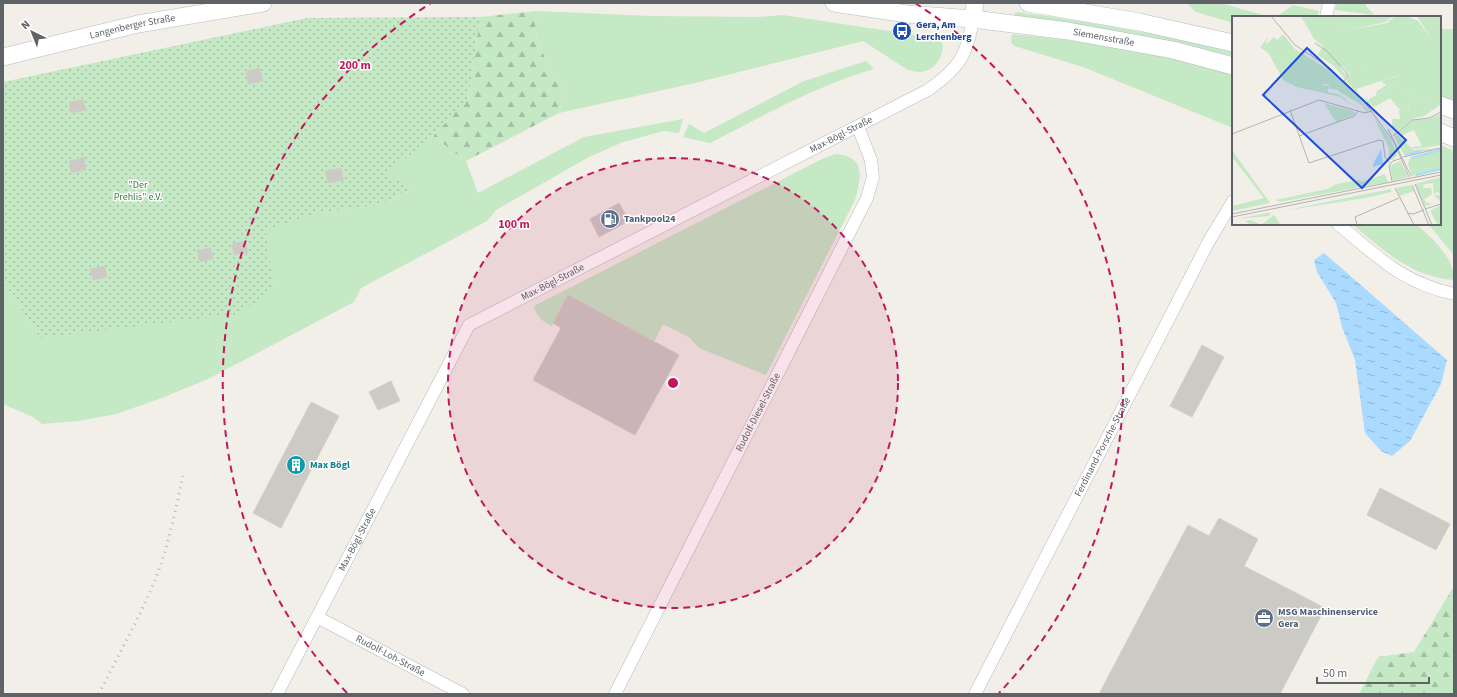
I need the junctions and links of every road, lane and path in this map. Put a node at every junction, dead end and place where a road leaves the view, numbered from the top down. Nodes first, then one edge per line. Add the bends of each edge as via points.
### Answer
1 (263, 3) edge
2 (834, 3) edge
3 (1028, 3) edge
4 (1329, 3) edge
5 (974, 11) edge
6 (1326, 16) edge
7 (1232, 43) edge
8 (3, 57) edge
9 (1232, 66) edge
10 (1441, 105) edge
11 (1454, 110) edge
12 (858, 127) junction
13 (1441, 132) edge
14 (1454, 138) edge
15 (1232, 203) edge
16 (1339, 225) edge
17 (1454, 294) edge
18 (317, 617) junction
19 (277, 694) edge
20 (463, 694) edge
21 (615, 694) edge
22 (975, 694) edge

1 - 8 main road, Langenberger Straße via 138,24
2 - 5 main road via 907,14
3 - 7 main road via 1139,22
4 - 6 street
5 - 9 main road, Siemensstraße via 1173,50
5 - 12 street, Max-Bögl-Straße via 967,46 946,77 928,90
10 - 11 main road
12 - 18 street, Max-Bögl-Straße via 469,325
12 - 21 street, Rudolf-Diesel-Straße via 871,160 873,177 867,198
13 - 14 main road
15 - 22 street, Ferdinand-Porsche-Straße via 1209,242
16 - 17 street via 1410,280
18 - 19 street, Max-Bögl-Straße
18 - 20 street, Rudolf-Loh-Straße

